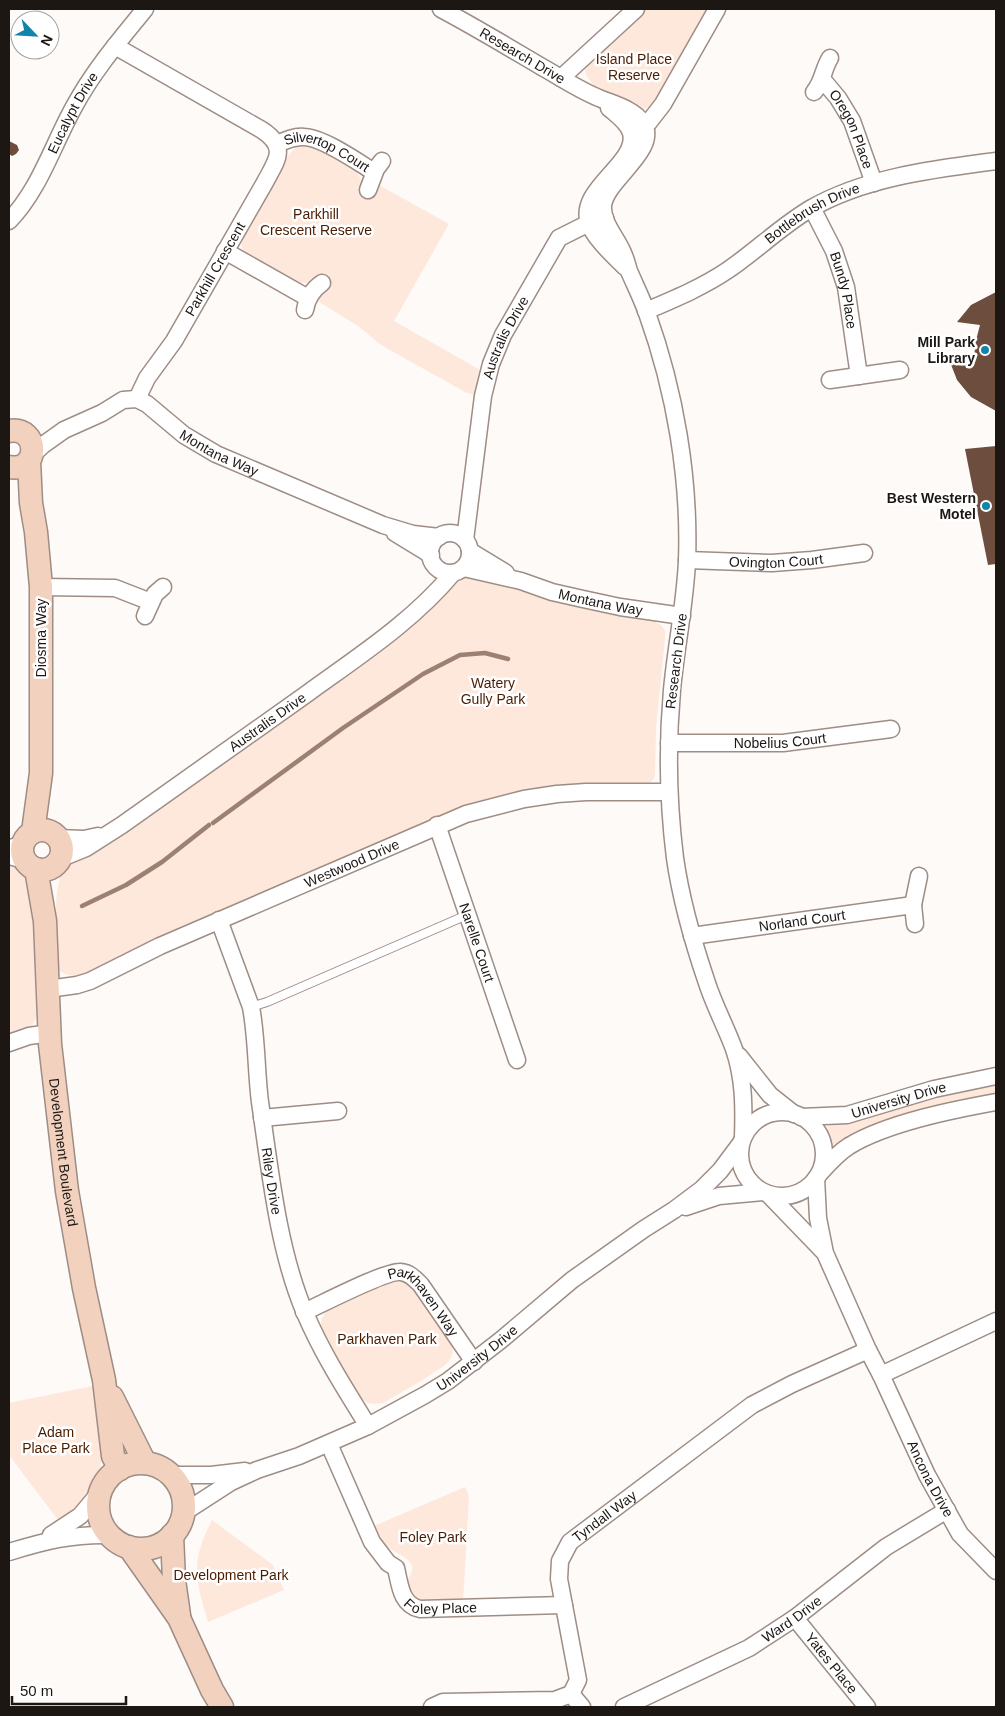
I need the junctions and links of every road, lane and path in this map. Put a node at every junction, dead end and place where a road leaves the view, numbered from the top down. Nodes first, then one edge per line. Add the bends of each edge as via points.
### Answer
1 (145, 9) edge
2 (636, 9) edge
3 (717, 9) edge
4 (446, 10) edge
5 (116, 46) junction
6 (830, 58) dead end
7 (561, 78) junction
8 (637, 129) junction
9 (278, 144) junction
10 (996, 161) edge
11 (874, 183) junction
12 (368, 190) dead end
13 (812, 208) junction
14 (597, 221) junction
15 (9, 222) edge
16 (225, 251) junction
17 (322, 283) dead end
18 (646, 311) junction
19 (900, 370) dead end
20 (859, 376) junction
21 (830, 380) dead end
22 (137, 399) junction
23 (18, 446) edge
24 (470, 497) junction
25 (383, 525) junction
26 (443, 535) junction
27 (468, 546) junction
28 (864, 553) dead end
29 (432, 560) junction
30 (687, 560) junction
31 (459, 570) junction
32 (521, 581) junction
33 (41, 587) junction
34 (163, 587) dead end
35 (425, 602) junction
36 (682, 616) junction
37 (891, 729) dead end
38 (669, 743) junction
39 (669, 792) junction
40 (437, 825) junction
41 (36, 850) edge
42 (919, 876) dead end
43 (913, 905) junction
44 (467, 915) junction
45 (219, 920) junction
46 (916, 924) dead end
47 (692, 936) junction
48 (48, 989) junction
49 (251, 1007) junction
50 (50, 1039) junction
51 (9, 1042) edge
52 (734, 1050) junction
53 (517, 1060) dead end
54 (996, 1076) edge
55 (996, 1102) edge
56 (338, 1111) dead end
57 (798, 1116) junction
58 (262, 1118) junction
59 (742, 1141) junction
60 (818, 1176) junction
61 (766, 1194) junction
62 (674, 1210) junction
63 (825, 1253) junction
64 (304, 1312) junction
65 (996, 1321) edge
66 (868, 1350) junction
67 (474, 1362) junction
68 (881, 1375) junction
69 (104, 1380) junction
70 (368, 1426) junction
71 (329, 1444) junction
72 (145, 1463) junction
73 (120, 1469) junction
74 (257, 1470) junction
75 (171, 1475) junction
76 (101, 1491) junction
77 (947, 1510) junction
78 (183, 1513) junction
79 (172, 1535) junction
80 (110, 1536) junction
81 (38, 1543) junction
82 (129, 1547) junction
83 (9, 1552) edge
84 (996, 1571) edge
85 (564, 1604) junction
86 (179, 1618) junction
87 (795, 1618) junction
88 (571, 1694) junction
89 (222, 1707) edge
90 (432, 1707) edge
91 (582, 1707) edge
92 (624, 1707) edge
93 (867, 1707) edge

1 - 5 street, Eucalypt Drive
2 - 7 street
3 - 8 street via 663,104 649,122
4 - 7 street, Research Drive
5 - 9 street via 262,130
5 - 15 street, Eucalypt Drive via 80,96 30,194
6 - 11 street, Oregon Place via 818,86 838,98 852,121
7 - 8 street, Research Drive via 594,96
8 - 14 street via 646,137 644,145 606,195
9 - 12 street, Silvertop Court via 293,138 309,137 378,167
9 - 16 street, Parkhill Crescent via 274,165
10 - 11 street, Bottlebrush Drive via 934,169
11 - 13 street, Bottlebrush Drive
13 - 18 street, Bottlebrush Drive via 721,275
13 - 20 street, Bundy Place via 834,251 846,287
14 - 18 street, Research Drive via 623,253
14 - 24 street, Australis Drive via 565,234 554,243 502,335 486,382
16 - 17 street via 307,304 313,290
16 - 22 street, Parkhill Crescent
18 - 30 street, Research Drive via 660,353 676,422 684,489
19 - 20 street
20 - 21 street
22 - 23 street via 123,400 64,430
22 - 25 street, Montana Way via 205,448
23 - 33 street, Diosma Way via 37,541
24 - 26 street, Australis Drive
24 - 27 street, Australis Drive
25 - 26 street, Montana Way via 414,534
25 - 29 street, Montana Way
26 - 27 street via 457,534
26 - 29 street via 432,545
27 - 31 street via 469,560
27 - 32 street, Montana Way
28 - 30 street, Ovington Court via 772,563
29 - 31 street via 442,572
29 - 35 street, Australis Drive via 432,579
30 - 36 street, Research Drive
31 - 32 street, Montana Way
31 - 35 street, Australis Drive
32 - 36 street, Montana Way via 552,592 620,607
33 - 34 street via 115,588 148,609 154,594
33 - 41 street, Diosma Way via 41,773
35 - 41 street, Australis Drive via 400,626 353,661 86,848
36 - 38 street, Research Drive via 672,686
37 - 38 street, Nobelius Court via 783,743
38 - 39 street, Research Drive
39 - 40 street, Westwood Drive via 556,794 494,806
39 - 47 street, Research Drive via 676,861
40 - 44 street, Narelle Court
40 - 45 street, Westwood Drive
41 - 48 street, Development Boulevard via 45,921
42 - 43 street
43 - 46 street
43 - 47 street, Norland Court
44 - 49 lane
44 - 53 street, Narelle Court
45 - 48 street, Westwood Drive via 90,981
45 - 49 street, Riley Drive
47 - 52 street, Research Drive via 707,985
48 - 50 street, Development Boulevard
49 - 58 street, Riley Drive
50 - 51 street via 29,1036
50 - 69 street, Development Boulevard via 67,1191
52 - 57 street, Research Drive via 770,1095
52 - 59 street, Research Drive via 743,1088
54 - 57 street, University Drive via 934,1089 847,1115
55 - 60 street, University Drive via 869,1136 847,1147
56 - 58 street
57 - 59 street via 784,1112 764,1116 748,1129
57 - 60 street via 816,1129 823,1147 824,1156
58 - 64 street, Riley Drive via 277,1211
59 - 61 street via 740,1160 745,1176
59 - 62 street, University Drive via 710,1182
60 - 61 street via 810,1186 790,1196
60 - 63 street, Ancona Drive via 818,1218
61 - 62 street, University Drive via 719,1196
61 - 63 street, Ancona Drive
62 - 67 street, University Drive via 572,1280
63 - 66 street, Ancona Drive
64 - 67 street, Parkhaven Way via 387,1274 407,1274 421,1285
64 - 70 street, Riley Drive via 331,1366
65 - 68 street
66 - 68 street, Ancona Drive
66 - 85 street, Tyndall Way via 752,1405 570,1542 560,1561 559,1579
67 - 70 street, University Drive via 425,1395
68 - 77 street, Ancona Drive via 927,1475
69 - 72 street, Development Boulevard
69 - 73 street, Development Boulevard via 114,1456
70 - 71 street, University Drive
71 - 74 street, University Drive
71 - 85 street, Foley Place via 372,1542 396,1568 403,1598 414,1608
72 - 73 street
72 - 75 street
73 - 76 street via 108,1478
74 - 75 street, University Drive
74 - 78 street, University Drive via 231,1482
75 - 78 street via 183,1497
76 - 80 street via 98,1504 100,1518
76 - 81 street via 80,1516
77 - 84 street, Ancona Drive via 960,1534
77 - 87 street, Ward Drive via 886,1547
78 - 79 street
79 - 82 street via 151,1547
79 - 86 street
80 - 81 street via 65,1536
80 - 82 street
81 - 83 street
82 - 86 street
85 - 88 street, Tyndall Way via 578,1680
86 - 89 street
87 - 92 street, Ward Drive via 749,1648
87 - 93 street, Yates Place
88 - 90 street via 555,1700 443,1702
88 - 91 street

